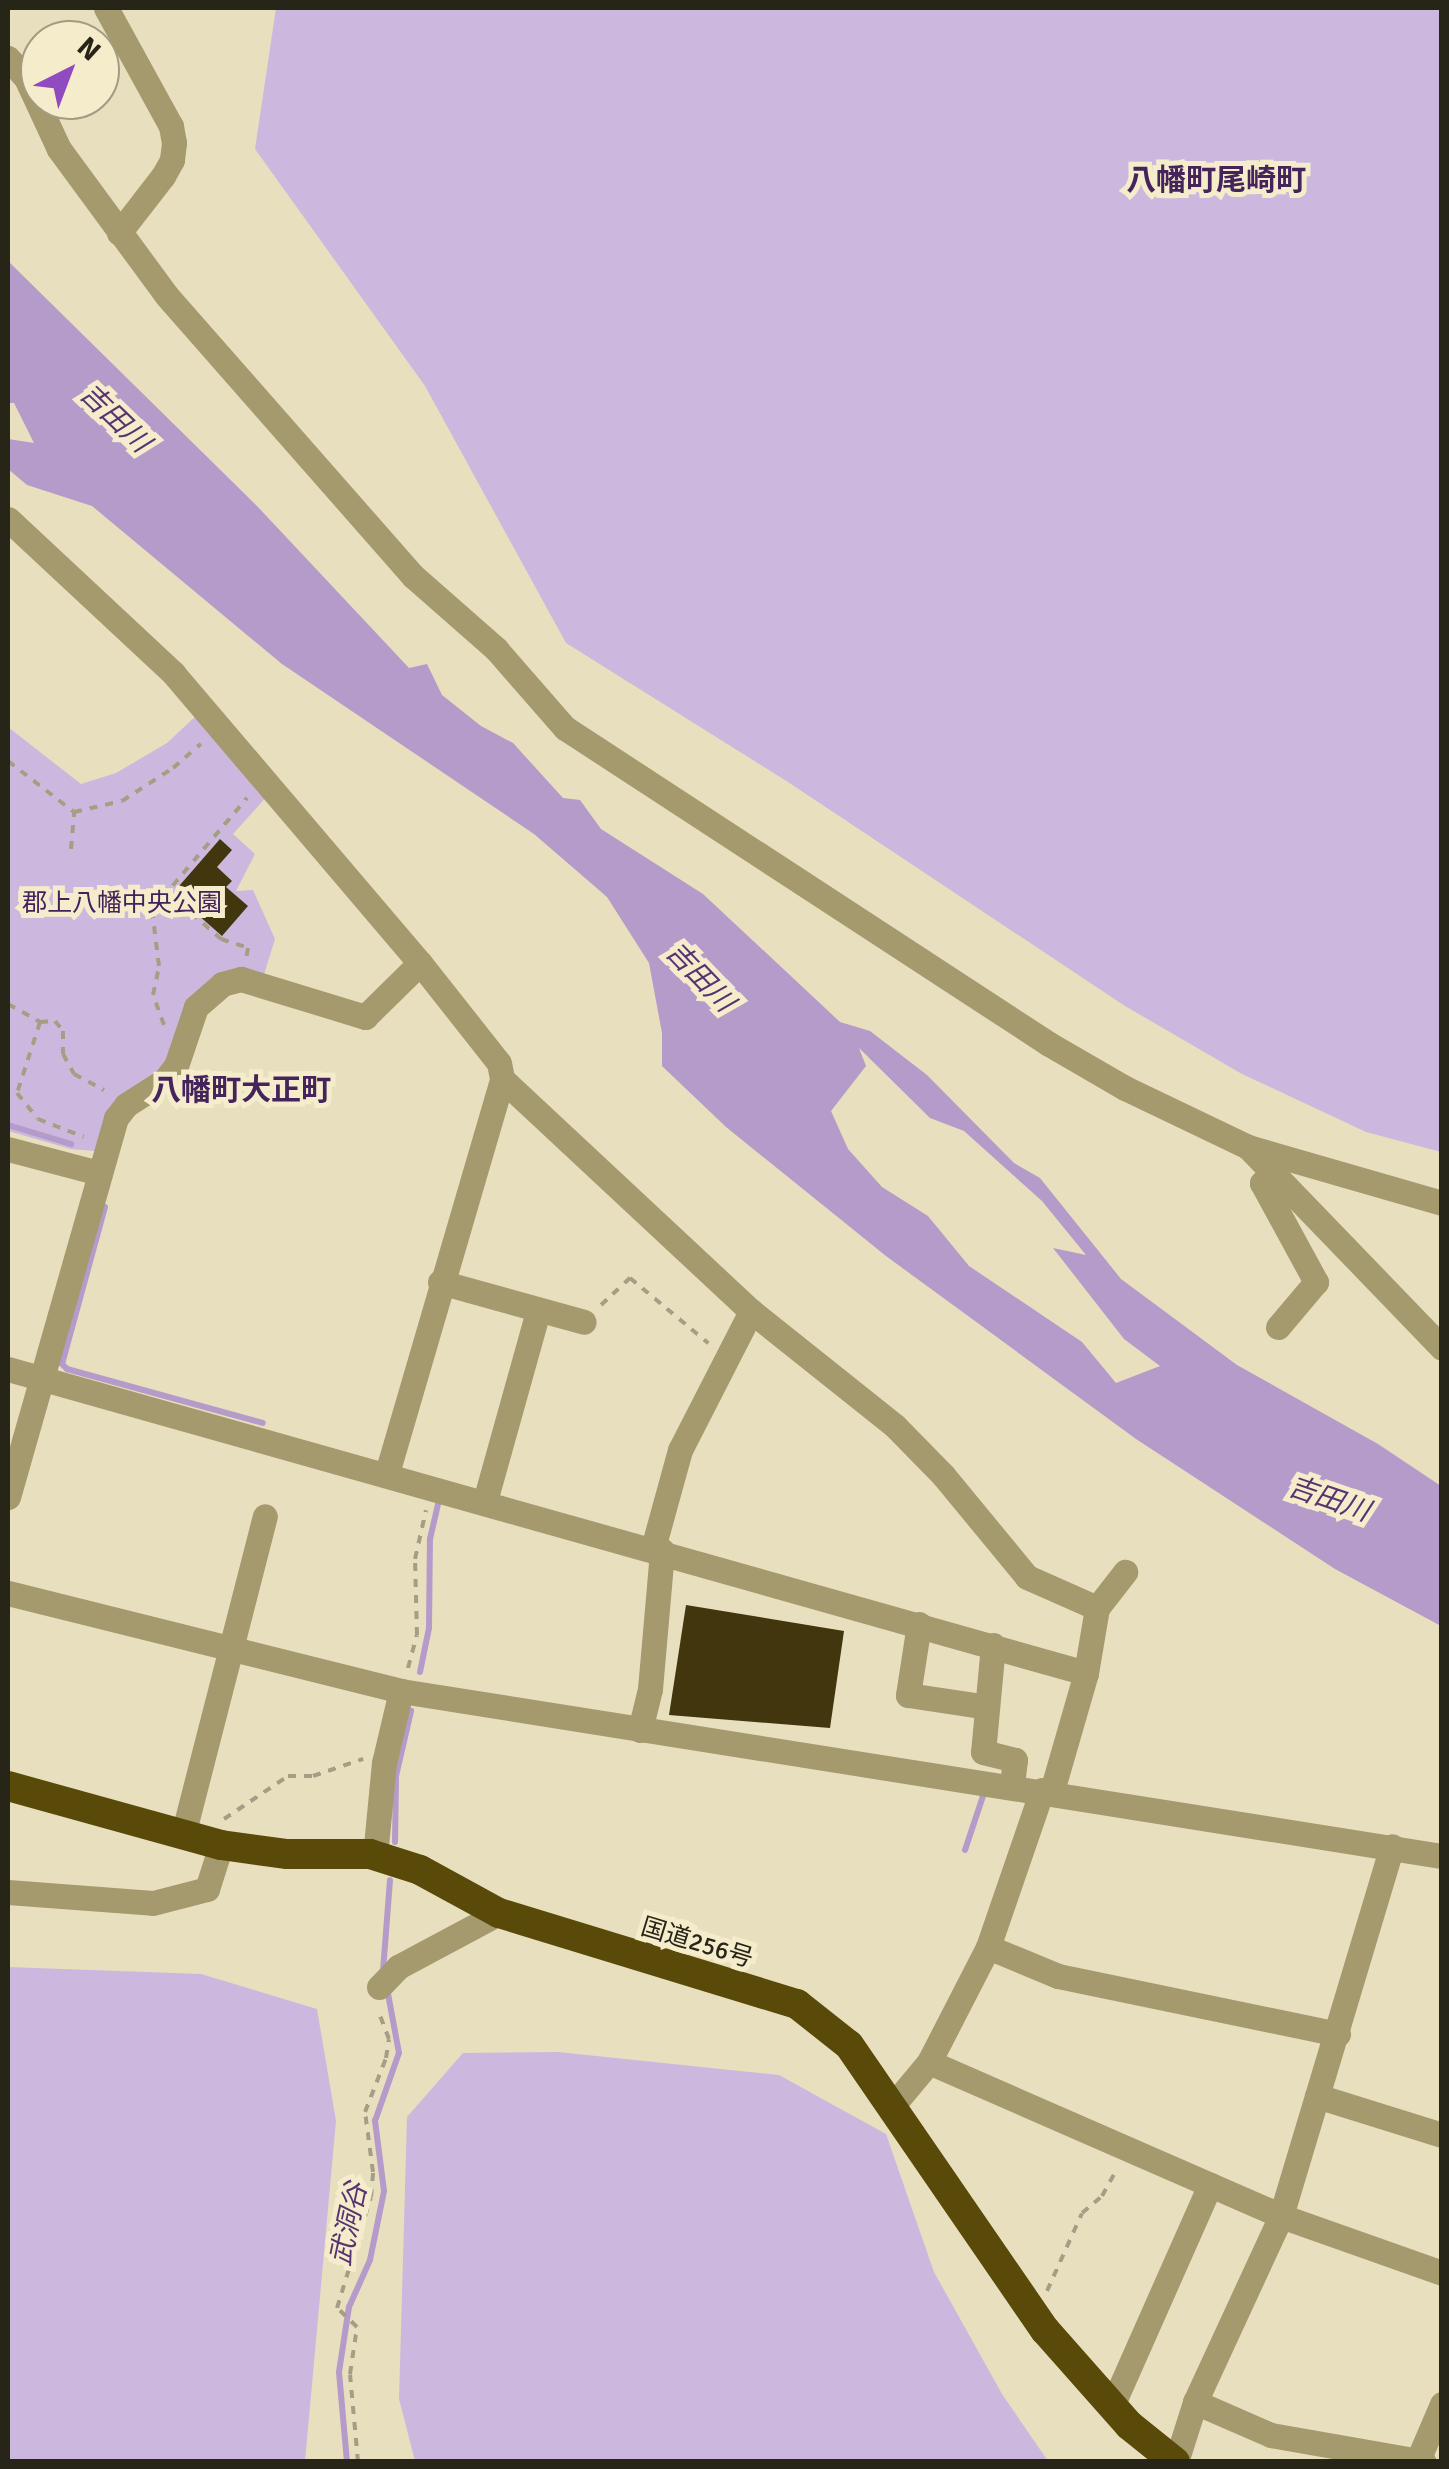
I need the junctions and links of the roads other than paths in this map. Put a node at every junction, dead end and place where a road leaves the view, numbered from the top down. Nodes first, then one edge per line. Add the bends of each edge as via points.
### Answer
1 (106, 8) edge
2 (8, 58) edge
3 (119, 233) junction
4 (8, 523) edge
5 (420, 963) junction
6 (502, 1079) junction
7 (1248, 1146) junction
8 (8, 1149) edge
9 (1272, 1172) junction
10 (99, 1173) junction
11 (1442, 1203) edge
12 (440, 1282) junction
13 (750, 1310) junction
14 (538, 1312) junction
15 (584, 1322) road end
16 (1278, 1326) dead end
17 (1442, 1348) edge
18 (8, 1369) edge
19 (44, 1380) junction
20 (387, 1473) junction
21 (8, 1497) edge
22 (484, 1501) junction
23 (264, 1516) dead end
24 (658, 1549) junction
25 (1125, 1572) dead end
26 (8, 1593) edge
27 (1097, 1608) junction
28 (919, 1624) junction
29 (993, 1645) junction
30 (230, 1650) junction
31 (1086, 1673) junction
32 (401, 1691) junction
33 (987, 1707) junction
34 (640, 1730) junction
35 (1012, 1784) junction
36 (8, 1786) edge
37 (1047, 1790) junction
38 (200, 1839) junction
39 (1392, 1846) junction
40 (375, 1856) junction
41 (1442, 1856) edge
42 (8, 1892) edge
43 (499, 1913) junction
44 (988, 1947) junction
45 (378, 1987) road end
46 (1338, 2034) junction
47 (929, 2062) junction
48 (1317, 2096) junction
49 (894, 2104) junction
50 (1442, 2135) edge
51 (1210, 2185) junction
52 (1281, 2216) junction
53 (1442, 2273) edge
54 (1195, 2402) junction
55 (1442, 2404) edge
56 (1112, 2406) junction
57 (1421, 2461) edge
58 (1176, 2462) edge

1 - 3 street via 174,143 163,176
2 - 3 street via 26,78 58,149
3 - 7 street via 166,296 413,576 496,649 566,728 1050,1044
4 - 5 street via 173,673 210,735
5 - 6 street via 499,1063
5 - 10 street via 365,1017 241,979 207,994 176,1066 116,1118
6 - 12 street
6 - 13 street
7 - 9 street
7 - 11 street
8 - 10 street
9 - 16 street via 1262,1183 1316,1282
9 - 17 street
10 - 19 street
12 - 14 street
12 - 20 street
13 - 24 street via 680,1450
13 - 27 street via 895,1426 1027,1577
14 - 15 street
14 - 22 street
18 - 19 street
19 - 20 street
19 - 21 street
20 - 22 street
22 - 24 street
23 - 30 street
24 - 28 street
24 - 34 street via 650,1688
25 - 27 street
26 - 30 street
27 - 31 street
28 - 29 street
28 - 33 street via 908,1695
29 - 31 street
29 - 33 street
30 - 32 street
30 - 38 street
31 - 37 street
32 - 34 street
32 - 40 street
33 - 35 street via 983,1752 1015,1760
34 - 35 street
35 - 37 street
36 - 38 highway, 国道256号
37 - 39 street
37 - 44 street
38 - 40 highway, 国道256号 via 287,1854
38 - 42 street via 207,1889 153,1903
39 - 41 street
39 - 46 street
40 - 43 highway, 国道256号 via 420,1870
43 - 45 street via 398,1967
43 - 49 highway, 国道256号 via 797,2004 849,2045
44 - 46 street via 1058,1976
44 - 47 street
46 - 48 street
47 - 49 street
47 - 51 street
48 - 50 street
48 - 52 street
49 - 56 highway, 国道256号 via 1036,2317
51 - 52 street
51 - 56 street
52 - 53 street
52 - 54 street
54 - 57 street via 1271,2435
54 - 58 street
55 - 57 street
56 - 58 highway, 国道256号

